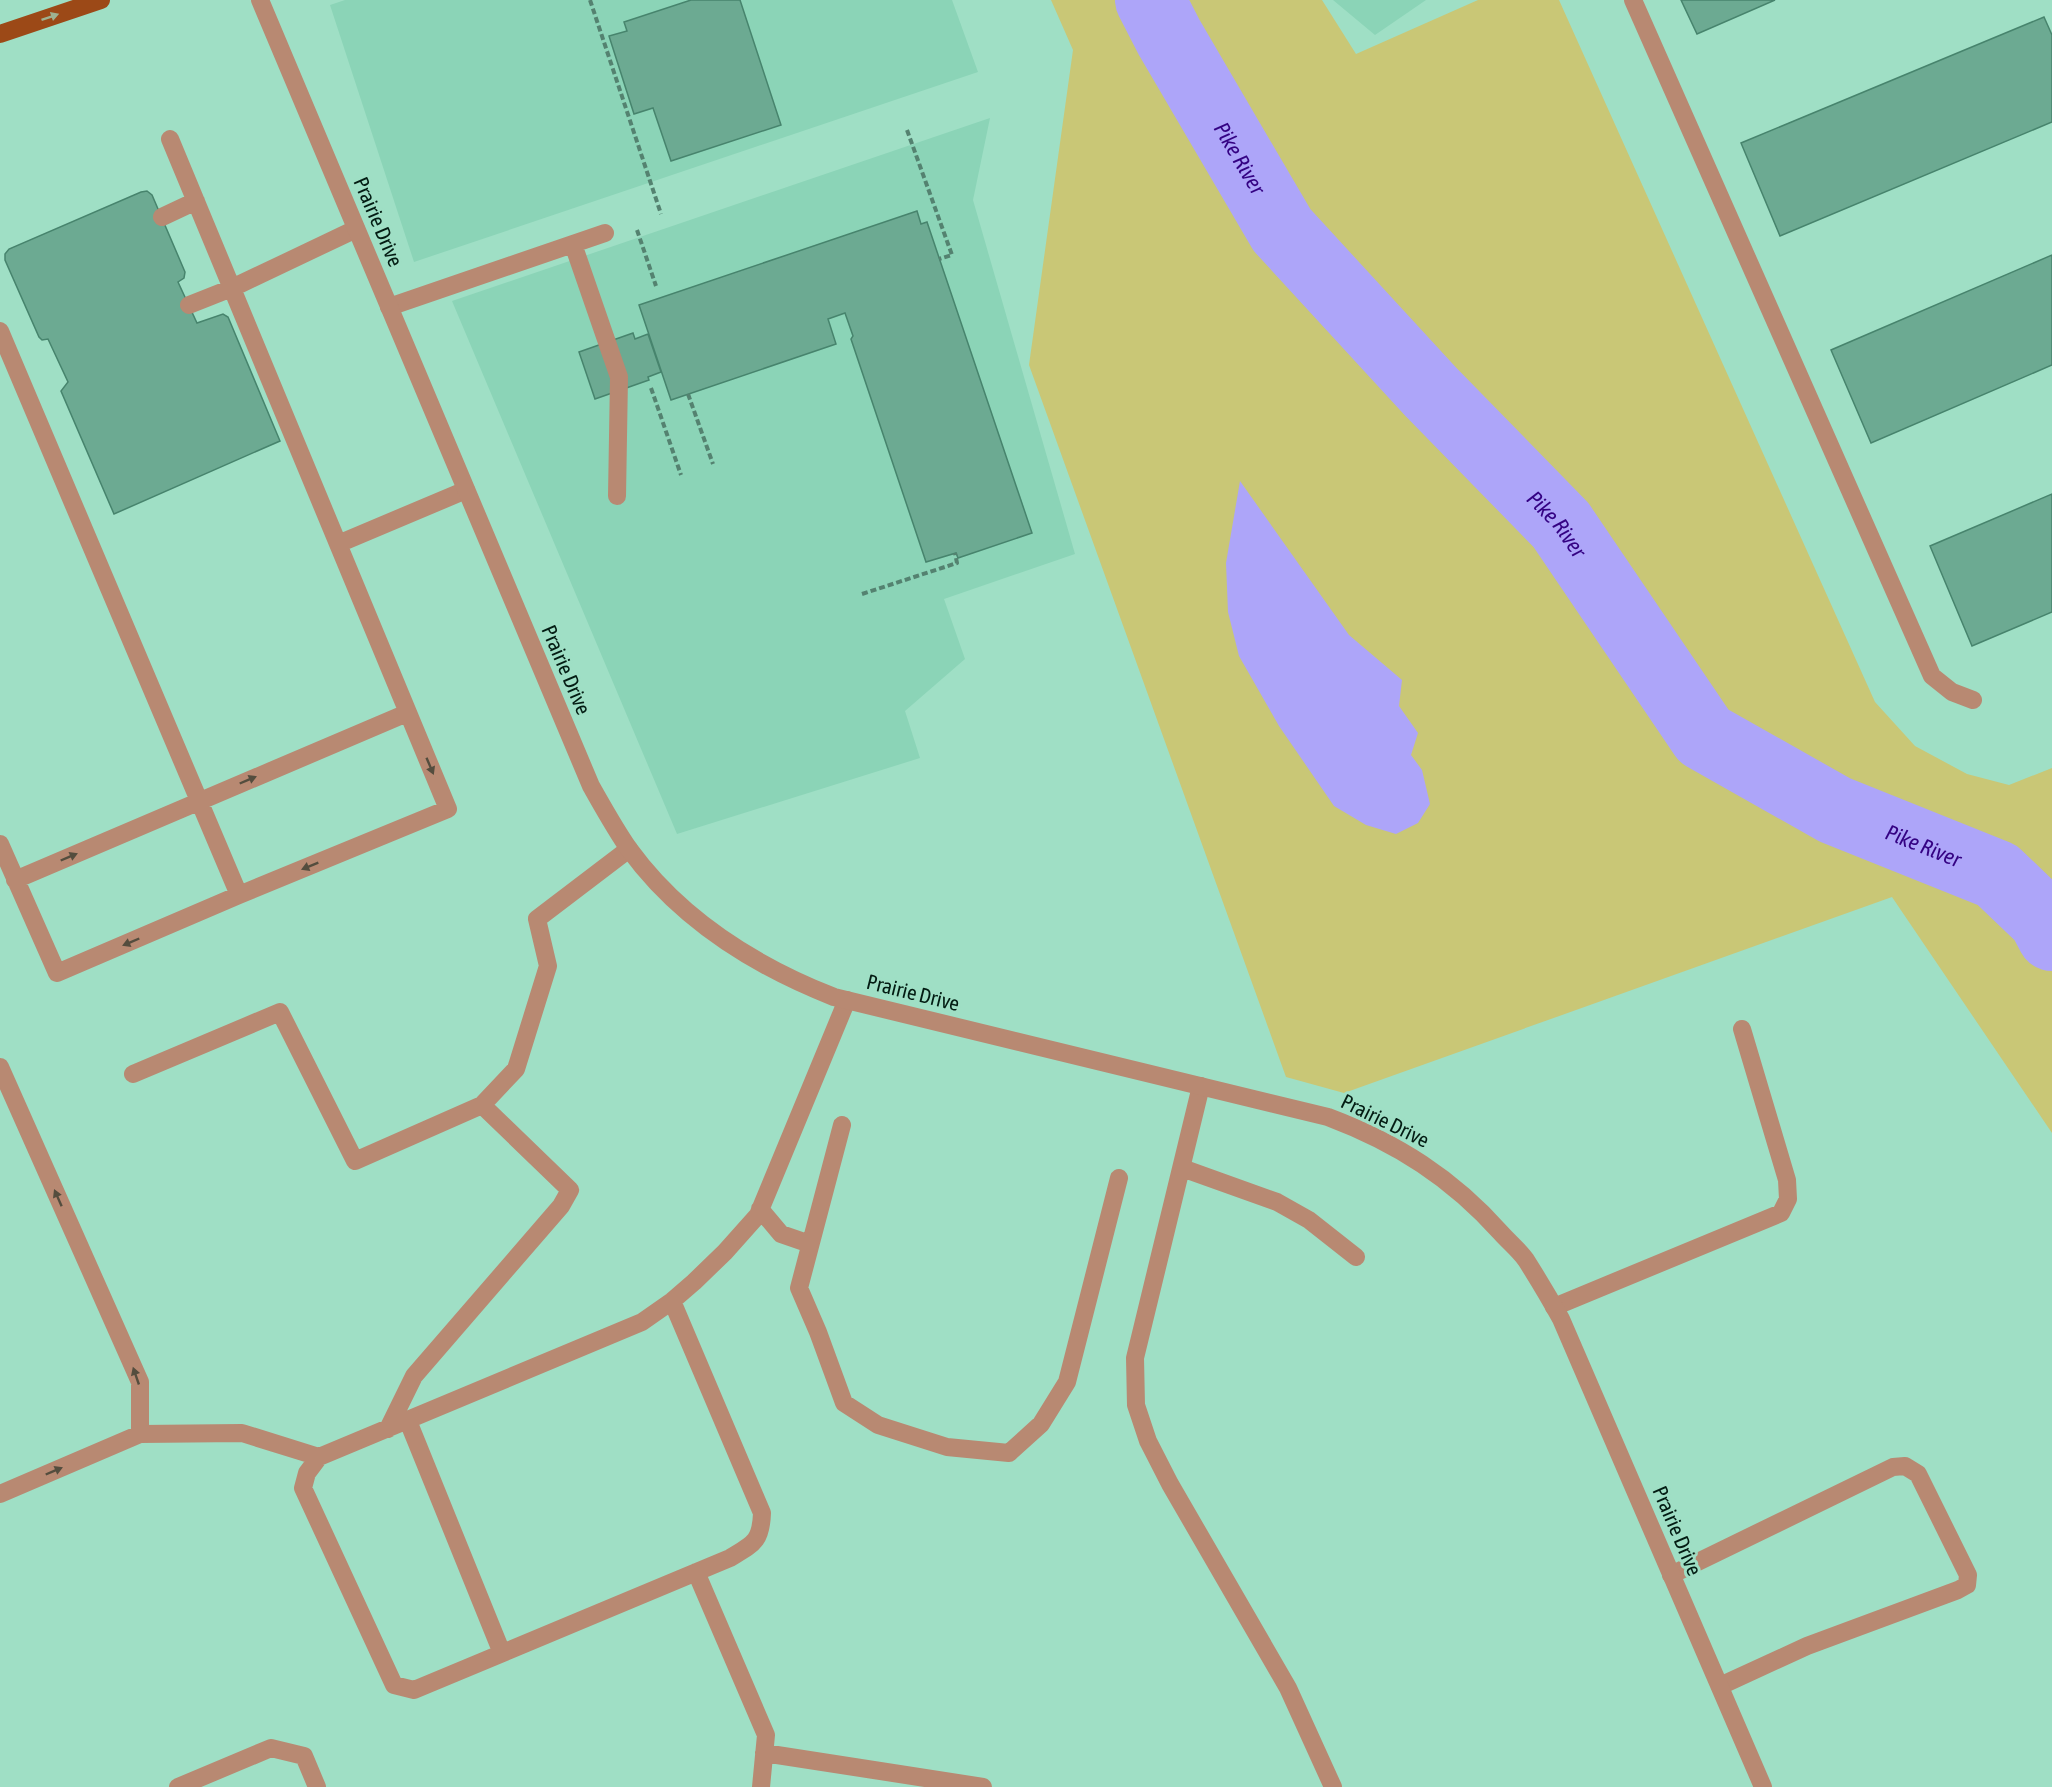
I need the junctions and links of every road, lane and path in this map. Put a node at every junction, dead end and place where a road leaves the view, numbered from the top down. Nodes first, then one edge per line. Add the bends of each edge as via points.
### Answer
1 (101, 0) edge
2 (260, 0) edge
3 (590, 0) edge
4 (1633, 0) edge
5 (0, 34) edge
6 (908, 130) dead end
7 (170, 139) dead end
8 (196, 201) junction
9 (661, 214) dead end
10 (162, 217) dead end
11 (634, 223) dead end
12 (356, 229) junction
13 (605, 233) dead end
14 (573, 244) junction
15 (939, 259) dead end
16 (656, 286) dead end
17 (232, 288) junction
18 (189, 305) dead end
19 (389, 307) junction
20 (0, 331) edge
21 (688, 394) dead end
22 (660, 416) dead end
23 (713, 464) dead end
24 (681, 475) dead end
25 (466, 490) junction
26 (617, 496) dead end
27 (338, 544) junction
28 (955, 553) dead end
29 (862, 594) dead end
30 (1973, 700) dead end
31 (407, 712) junction
32 (200, 801) junction
33 (0, 844) edge
34 (629, 849) junction
35 (15, 880) junction
36 (239, 895) junction
37 (847, 999) junction
38 (1742, 1029) dead end
39 (0, 1067) edge
40 (133, 1074) dead end
41 (1202, 1086) junction
42 (482, 1105) junction
43 (842, 1125) dead end
44 (1182, 1168) junction
45 (1119, 1178) dead end
46 (760, 1209) junction
47 (810, 1245) junction
48 (1356, 1257) dead end
49 (672, 1301) junction
50 (1554, 1306) junction
51 (408, 1421) junction
52 (388, 1429) junction
53 (140, 1434) junction
54 (320, 1457) junction
55 (0, 1494) edge
56 (696, 1572) junction
57 (1671, 1575) junction
58 (502, 1653) junction
59 (1720, 1686) junction
60 (764, 1753) junction
61 (178, 1787) edge
62 (317, 1787) edge
63 (761, 1787) edge
64 (983, 1787) edge
65 (1333, 1787) edge
66 (1763, 1787) edge

5 -> 1 main road
2 - 12 street, Prairie Drive
3 - 9 path via 625,95
4 - 30 street via 1932,676 1952,692
6 - 15 path via 952,255
7 - 8 street
8 - 10 street
8 - 17 street
11 - 16 path
12 - 17 street
12 - 19 street, Prairie Drive
13 - 14 street
14 - 19 street
14 - 26 street via 619,376
17 - 18 street
17 - 27 street via 281,425
19 - 25 street, Prairie Drive
20 - 32 street
21 - 23 path
22 - 24 path
25 - 27 street
25 - 34 street, Prairie Drive via 591,786
27 - 31 street
28 - 29 path via 957,563
32 -> 31 street
31 -> 36 street via 448,809
35 -> 32 street
32 - 36 street
33 - 35 street
34 - 37 street, Prairie Drive via 678,903 735,949 800,984
34 - 42 street via 537,918 548,966 535,1011 516,1069
36 -> 35 street via 57,973
37 - 41 street, Prairie Drive
37 - 46 street
38 - 50 street via 1787,1179 1788,1199 1781,1213
53 -> 39 street via 140,1382
40 - 42 street via 280,1012 355,1161
41 - 44 street
41 - 50 street, Prairie Drive via 1328,1117 1423,1163 1478,1207 1525,1259
42 - 52 street via 570,1190 561,1206 414,1376
43 - 47 street
44 - 48 street via 1277,1202 1309,1220
44 - 65 street via 1135,1358 1136,1405 1148,1441 1170,1484 1288,1688
45 - 47 street via 1067,1382 1041,1424 1009,1453 947,1447 878,1425 844,1403 799,1288
46 - 47 street via 781,1234
46 - 49 street via 725,1251
49 - 51 street via 642,1322
49 - 56 street via 762,1513 762,1531 752,1545
50 - 57 street, Prairie Drive
51 - 52 street
51 - 58 street
52 - 54 street
53 - 54 street via 242,1433
55 -> 53 street
54 - 58 street via 307,1473 303,1488 394,1685 414,1690
56 - 58 street
56 - 60 street via 766,1735
57 - 59 street, Prairie Drive
57 - 59 street via 1893,1467 1905,1466 1918,1474 1968,1575 1967,1585 1958,1590 1807,1646
59 - 66 street, Prairie Drive
60 - 63 street
60 - 64 street
61 - 62 street via 271,1748 304,1756

